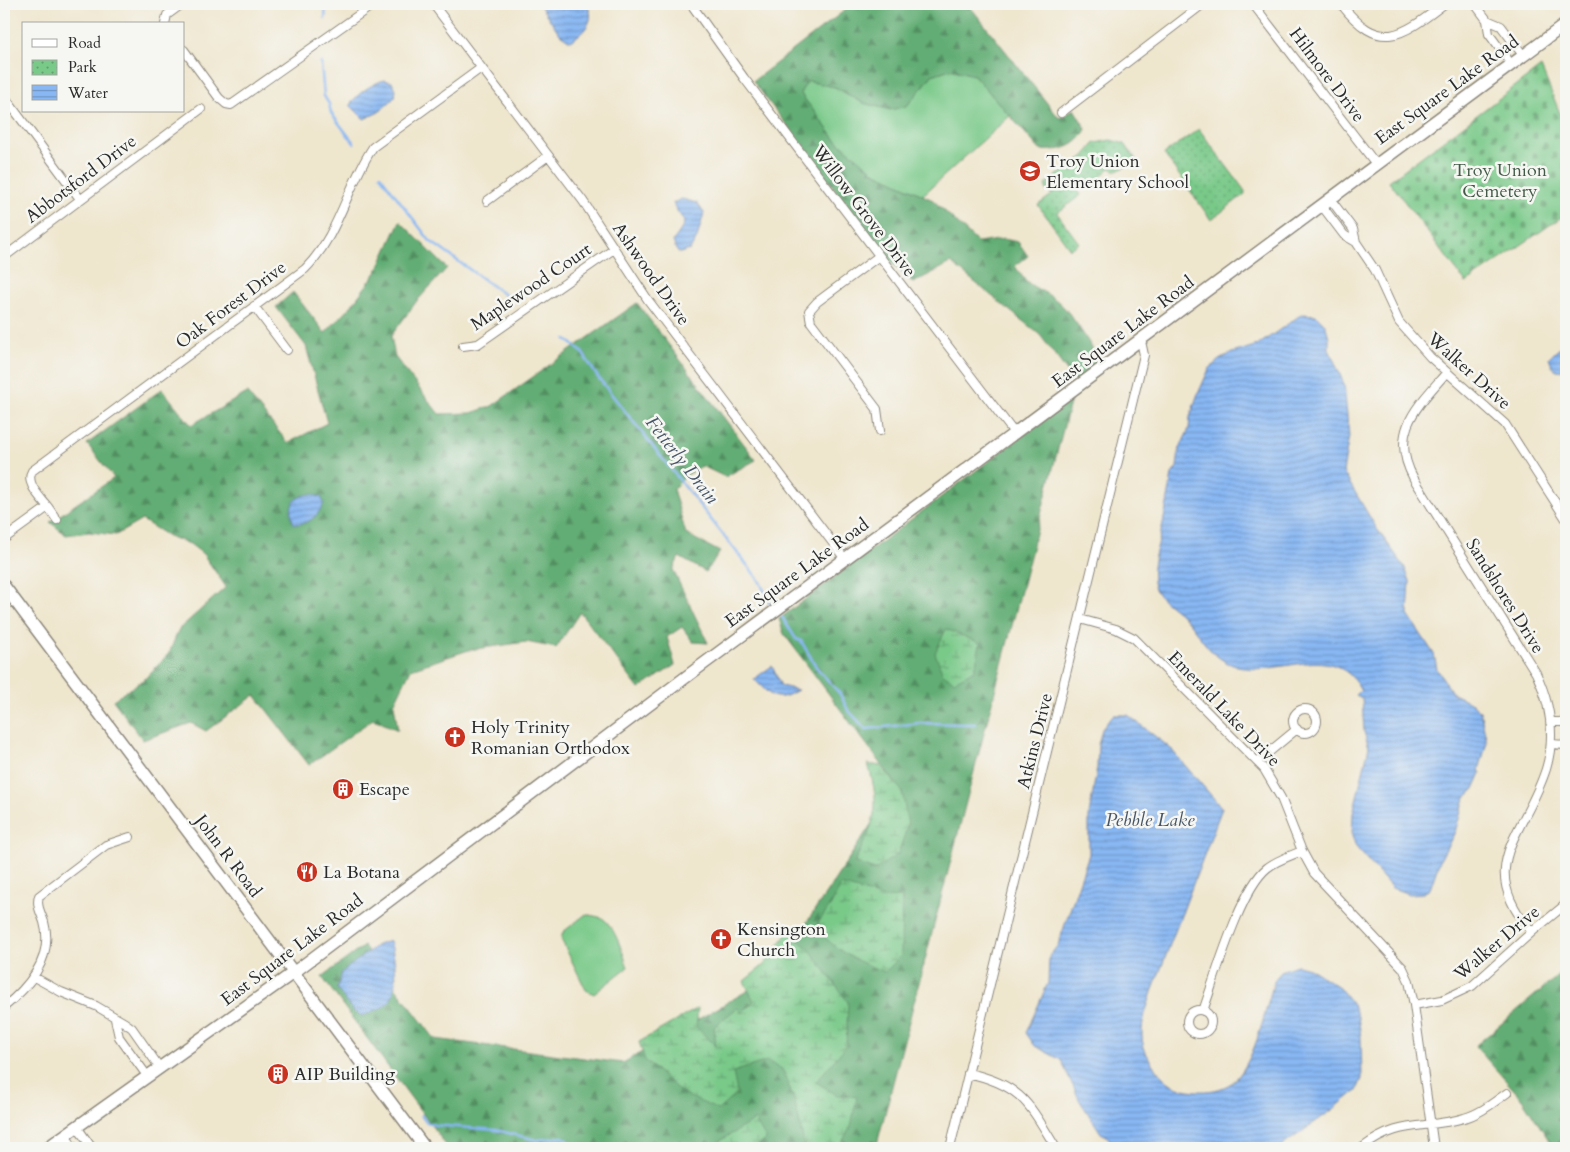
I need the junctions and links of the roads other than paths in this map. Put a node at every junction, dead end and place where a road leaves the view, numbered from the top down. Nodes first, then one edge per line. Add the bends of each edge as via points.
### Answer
1 (182, 4) edge
2 (374, 4) edge
3 (433, 4) edge
4 (691, 4) edge
5 (1203, 4) edge
6 (1253, 4) edge
7 (1341, 4) edge
8 (1444, 4) edge
9 (1475, 4) edge
10 (1487, 20) junction
11 (165, 22) edge
12 (1566, 24) edge
13 (185, 51) edge
14 (1523, 55) junction
15 (1511, 64) junction
16 (481, 68) junction
17 (4, 96) edge
18 (201, 108) dead end
19 (1061, 113) dead end
20 (548, 156) junction
21 (1376, 164) junction
22 (80, 199) junction
23 (487, 201) dead end
24 (1326, 203) junction
25 (614, 249) junction
26 (879, 256) junction
27 (4, 257) edge
28 (254, 306) junction
29 (1141, 341) junction
30 (463, 346) dead end
31 (287, 350) dead end
32 (1447, 372) junction
33 (880, 431) dead end
34 (1015, 434) junction
35 (48, 507) junction
36 (57, 520) dead end
37 (1566, 520) edge
38 (4, 539) edge
39 (845, 560) junction
40 (4, 586) edge
41 (1080, 619) junction
42 (1550, 722) junction
43 (1566, 722) edge
44 (1296, 729) dead end
45 (1550, 744) junction
46 (1566, 745) edge
47 (1257, 762) junction
48 (130, 836) dead end
49 (1302, 851) junction
50 (1566, 904) edge
51 (1532, 932) junction
52 (293, 973) junction
53 (34, 977) junction
54 (1414, 1005) junction
55 (4, 1007) edge
56 (1203, 1011) dead end
57 (115, 1019) junction
58 (160, 1068) junction
59 (968, 1073) junction
60 (148, 1077) junction
61 (1507, 1093) dead end
62 (1431, 1124) junction
63 (77, 1127) junction
64 (65, 1136) junction
65 (47, 1148) edge
66 (74, 1148) edge
67 (92, 1148) edge
68 (425, 1148) edge
69 (950, 1148) edge
70 (1056, 1148) edge
71 (1362, 1148) edge
72 (1434, 1148) edge

1 - 11 street
2 - 13 street via 230,105 219,98
3 - 16 street, Ashwood Drive
4 - 26 street, Willow Grove Drive
5 - 19 street
6 - 21 street, Hilmore Drive
7 - 8 street via 1365,29 1391,35 1410,29
9 - 10 street
10 - 14 street via 1501,26
10 - 15 street via 1489,34
12 - 14 main road, East Square Lake Road
14 - 15 main road, East Square Lake Road
15 - 21 main road, East Square Lake Road
16 - 20 street, Ashwood Drive
16 - 28 street, Oak Forest Drive via 378,141 362,162 320,254
17 - 22 street
18 - 22 street, Abbotsford Drive
20 - 23 street
20 - 25 street, Ashwood Drive
21 - 24 main road, East Square Lake Road
22 - 27 street, Abbotsford Drive
24 - 29 main road, East Square Lake Road
24 - 32 street, Walker Drive via 1344,235 1356,242 1375,270 1399,322
25 - 30 street, Maplewood Court via 478,344
25 - 39 street, Ashwood Drive via 648,300
26 - 33 street via 809,311 811,322 878,409
26 - 34 street, Willow Grove Drive
28 - 31 street
28 - 35 street, Oak Forest Drive via 32,470 30,483
29 - 34 main road, East Square Lake Road
29 - 41 street, Atkins Drive via 1144,355
32 - 37 street, Walker Drive via 1511,431
32 - 42 street, Sandshores Drive via 1410,418 1403,440 1404,458 1536,673 1547,702
34 - 39 main road, East Square Lake Road
35 - 36 street, Oak Forest Drive
35 - 38 street
39 - 52 main road, East Square Lake Road
40 - 52 main road, John R Road
41 - 47 street, Emerald Lake Drive via 1116,629 1134,638
41 - 59 street, Atkins Drive
42 - 43 street
42 - 45 street, Sandshores Drive
44 - 47 street
45 - 46 street
45 - 51 street, Sandshores Drive via 1546,769 1509,848 1504,870 1504,885 1511,906
47 - 49 street, Emerald Lake Drive via 1281,798
48 - 53 street via 106,845 39,896 46,943 42,962
49 - 54 street, Emerald Lake Drive via 1324,886 1402,968 1409,981
49 - 56 street via 1268,868 1248,893
50 - 51 street, Walker Drive
51 - 54 street, Walker Drive via 1465,991 1442,1000
52 - 58 main road, East Square Lake Road
52 - 68 main road, John R Road
53 - 55 street
53 - 57 street via 96,1006
54 - 62 street, Emerald Lake Drive
57 - 58 street via 132,1028
57 - 60 street via 119,1037
58 - 60 main road, East Square Lake Road
59 - 69 street, Atkins Drive
59 - 70 street via 1004,1084 1019,1094
60 - 63 main road, East Square Lake Road
61 - 62 street via 1476,1114
62 - 71 street via 1388,1131
62 - 72 street, Emerald Lake Drive
63 - 64 main road, East Square Lake Road
63 - 67 street
64 - 65 main road, East Square Lake Road
64 - 66 street

